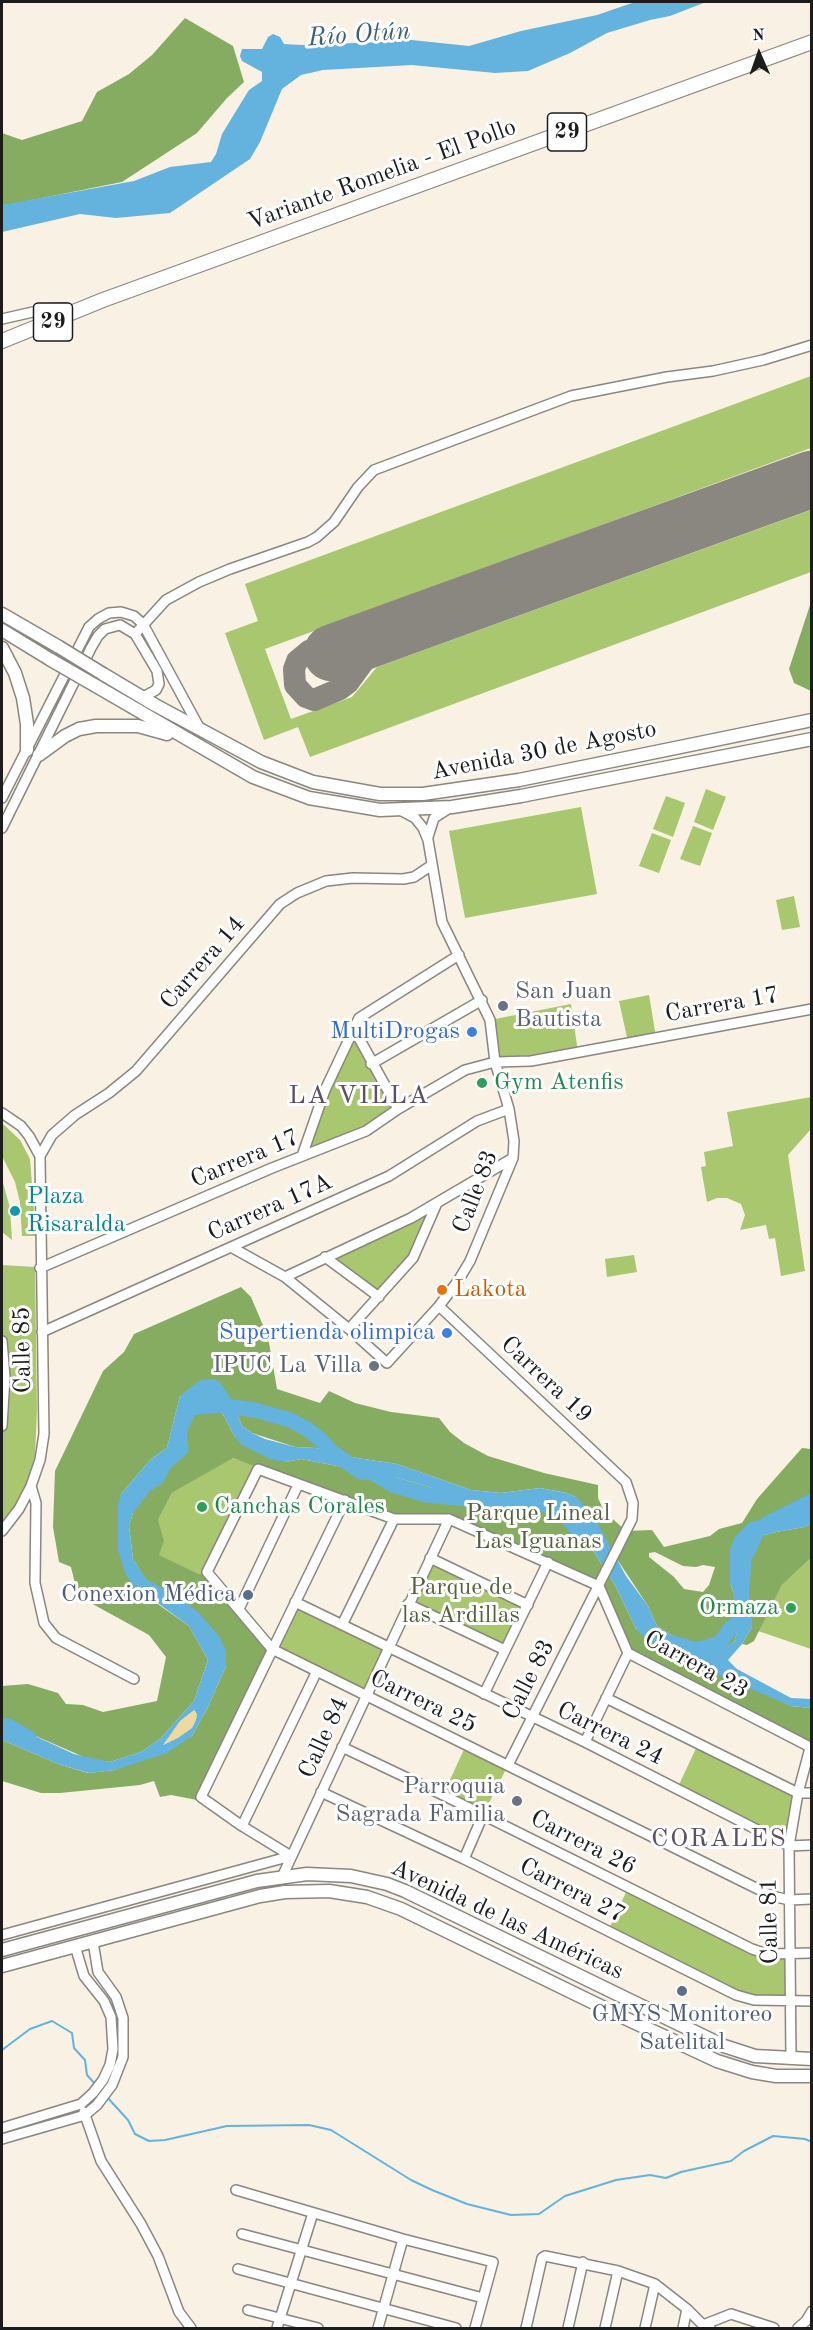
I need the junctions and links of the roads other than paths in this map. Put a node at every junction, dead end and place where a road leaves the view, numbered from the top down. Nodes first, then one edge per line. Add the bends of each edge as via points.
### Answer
1 (812, 42) edge
2 (103, 300) junction
3 (66, 308) junction
4 (2, 319) edge
5 (2, 332) edge
6 (2, 341) edge
7 (812, 345) edge
8 (2, 614) edge
9 (143, 624) junction
10 (2, 630) edge
11 (135, 633) junction
12 (2, 648) edge
13 (138, 695) junction
14 (812, 720) edge
15 (201, 731) junction
16 (812, 739) edge
17 (794, 742) junction
18 (195, 745) junction
19 (812, 747) edge
20 (27, 750) junction
21 (39, 755) junction
22 (2, 798) edge
23 (452, 807) junction
24 (400, 810) junction
25 (2, 828) edge
26 (428, 840) junction
27 (432, 865) junction
28 (459, 955) junction
29 (482, 1000) junction
30 (812, 1010) edge
31 (354, 1029) junction
32 (495, 1062) junction
33 (372, 1064) junction
34 (398, 1109) junction
35 (509, 1109) junction
36 (2, 1113) edge
37 (40, 1156) junction
38 (302, 1156) junction
39 (513, 1158) junction
40 (437, 1203) junction
41 (231, 1247) junction
42 (325, 1257) junction
43 (40, 1268) junction
44 (285, 1276) junction
45 (379, 1297) junction
46 (439, 1306) junction
47 (350, 1329) junction
48 (42, 1332) junction
49 (2, 1341) edge
50 (2, 1426) edge
51 (626, 1482) joint
52 (298, 1485) junction
53 (31, 1486) junction
54 (345, 1500) junction
55 (449, 1519) junction
56 (394, 1520) junction
57 (2, 1531) edge
58 (430, 1558) junction
59 (548, 1562) junction
60 (601, 1582) junction
61 (295, 1602) junction
62 (408, 1604) junction
63 (528, 1605) junction
64 (239, 1609) junction
65 (342, 1625) junction
66 (388, 1648) junction
67 (272, 1649) junction
68 (506, 1650) junction
69 (628, 1653) junction
70 (317, 1671) junction
71 (134, 1679) dead end
72 (484, 1694) junction
73 (366, 1695) junction
74 (606, 1698) junction
75 (532, 1717) junction
76 (585, 1742) junction
77 (342, 1748) junction
78 (811, 1748) edge
79 (508, 1765) junction
80 (321, 1791) junction
81 (798, 1793) junction
82 (812, 1793) edge
83 (483, 1815) junction
84 (242, 1826) junction
85 (812, 1845) edge
86 (789, 1846) junction
87 (291, 1856) junction
88 (464, 1859) junction
89 (282, 1877) junction
90 (812, 1899) edge
91 (789, 1900) junction
92 (59, 1920) junction
93 (2, 1935) edge
94 (86, 1940) junction
95 (75, 1946) junction
96 (2, 1950) edge
97 (790, 1953) junction
98 (812, 1953) edge
99 (80, 1960) junction
100 (2, 1966) edge
101 (812, 2001) edge
102 (791, 2002) junction
103 (791, 2059) junction
104 (812, 2059) edge
105 (812, 2076) edge
106 (81, 2104) junction
107 (66, 2109) junction
108 (85, 2115) junction
109 (43, 2116) junction
110 (70, 2120) junction
111 (46, 2127) junction
112 (2, 2128) edge
113 (2, 2139) edge
114 (236, 2190) dead end
115 (313, 2213) junction
116 (242, 2234) dead end
117 (403, 2239) junction
118 (301, 2250) junction
119 (584, 2262) junction
120 (238, 2270) dead end
121 (618, 2271) junction
122 (393, 2275) junction
123 (291, 2284) junction
124 (655, 2284) junction
125 (483, 2298) junction
126 (384, 2309) junction
127 (687, 2309) junction
128 (248, 2310) dead end
129 (812, 2311) edge
130 (280, 2318) junction
131 (805, 2325) edge
132 (706, 2327) edge
133 (191, 2328) edge
134 (277, 2328) edge
135 (318, 2328) edge
136 (378, 2328) edge
137 (456, 2328) edge
138 (475, 2328) edge
139 (526, 2328) edge
140 (568, 2328) edge
141 (605, 2328) edge
142 (645, 2328) edge
143 (683, 2328) edge
144 (774, 2328) edge
145 (798, 2328) edge

1 - 2 highway, Variante Romelia - El Pollo / 29
2 - 3 highway, Variante Romelia - El Pollo / 29
2 - 6 highway, Variante Romelia - El Pollo / 29
3 - 4 street
3 - 5 highway, Variante Romelia - El Pollo / 29
7 - 9 street via 713,371 571,396 374,470 334,522 317,537 230,569 165,600
8 - 13 main road, Avenida 30 de Agosto, bridge
9 - 11 street
9 - 15 street
9 - 20 street via 121,612 109,613 89,627
10 - 18 main road, Avenida 30 de Agosto, bridge
11 - 13 street via 159,684 151,694
11 - 21 street via 112,626 98,636
12 - 20 main road via 23,698
13 - 15 main road, Avenida 30 de Agosto
14 - 15 main road, Avenida 30 de Agosto via 519,780 423,794 356,791 312,782 261,762
16 - 17 main road, Avenida 30 de Agosto
17 - 19 street
17 - 23 main road, Avenida 30 de Agosto
18 - 21 main road via 138,726 106,725 80,729
18 - 24 main road, Avenida 30 de Agosto via 253,777 309,798 353,807
20 - 22 street
21 - 25 street
23 - 24 main road, Avenida 30 de Agosto
23 - 26 street via 434,818
24 - 26 street, Calle 83 via 420,823
26 - 27 street, Calle 83
27 - 28 street, Calle 83 via 442,922
27 - 37 street, Carrera 14 via 403,879 326,881 280,904 136,1071 59,1128
28 - 29 street, Calle 83
28 - 31 street via 359,1018
29 - 32 street, Calle 83 via 490,1020
29 - 33 street
30 - 32 street, Carrera 17 via 531,1060
31 - 33 street
31 - 38 street via 325,1090
32 - 34 street, Carrera 17 via 465,1070
32 - 35 street, Calle 83
33 - 34 street
34 - 38 street, Carrera 17 via 366,1131
35 - 39 street, Calle 83
35 - 41 street, Carrera 17A via 477,1121 389,1176
36 - 37 street via 21,1126
37 - 43 street, Calle 85
38 - 43 street, Carrera 17
39 - 40 street
39 - 46 street, Calle 83 via 470,1261
40 - 42 street
40 - 45 street via 413,1258
41 - 44 street
41 - 48 street, Carrera 17A
42 - 44 street
42 - 45 street
43 - 48 street, Calle 85
44 - 47 street
45 - 47 street
46 - 47 street, Calle 83 via 387,1363
46 - 51 street, Carrera 19
48 - 53 street, Calle 85 via 44,1434
49 - 50 street
51 - 60 street, Calle 83 via 634,1508 632,1519
52 - 54 street
52 - 64 street
52 - 64 street, Carrera 25 via 258,1470 207,1572
53 - 57 street
53 - 71 street, Calle 85 via 36,1503 34,1583 44,1623 56,1638
54 - 56 street
54 - 61 street
55 - 56 street
55 - 58 street, Calle 84
55 - 59 street
56 - 65 street
58 - 62 street, Calle 84
58 - 63 street
59 - 60 street
59 - 63 street
60 - 69 street, Carrera 23
60 - 75 street, Calle 83
61 - 65 street, Carrera 24
61 - 67 street
62 - 66 street, Calle 84
62 - 68 street
63 - 68 street
64 - 67 street, Carrera 25
65 - 66 street, Carrera 24
66 - 72 street, Carrera 24
66 - 73 street, Calle 84
67 - 70 street, Carrera 25
67 - 84 street via 201,1797
68 - 72 street
69 - 74 street
69 - 78 street, Carrera 23
70 - 73 street, Carrera 25
70 - 84 street
72 - 75 street, Carrera 24
73 - 77 street, Calle 84
73 - 79 street, Carrera 25
74 - 76 street
74 - 81 street
75 - 76 street, Carrera 24
75 - 79 street, Calle 83
76 - 86 street, Carrera 24
77 - 80 street, Calle 84
77 - 83 street, Carrera 26
78 - 81 street, Calle 81
79 - 91 street, Carrera 25 via 772,1896
80 - 87 street, Calle 84
80 - 88 street, Carrera 27
81 - 82 street
81 - 86 street, Calle 81
83 - 88 street
83 - 97 street, Carrera 26 via 752,1949 767,1954
84 - 87 street
85 - 86 street, Carrera 24
86 - 91 street, Calle 81
87 - 89 street, Calle 84
87 - 92 street
88 - 102 street, Carrera 27 via 736,1995
89 - 94 main road, Avenida de las Américas via 112,1920
89 - 103 main road, Avenida de las Américas via 329,1874 387,1884 724,2046 755,2056
90 - 91 street, Carrera 25
91 - 97 street, Calle 81
92 - 93 street
92 - 94 street
94 - 95 main road
94 - 96 main road, Avenida de las Américas
94 - 99 street via 90,1950 84,1951
94 - 105 main road, Avenida de las Américas via 268,1895 329,1891 358,1895 401,1909 717,2061 776,2076
94 - 108 street via 98,1972 121,2008 125,2046 112,2085
95 - 99 street
95 - 100 main road
97 - 98 street, Carrera 26
97 - 102 street, Calle 81
99 - 106 street via 84,1976 104,2001 114,2033 106,2073
101 - 102 street, Carrera 27
102 - 103 street, Calle 81
103 - 104 main road, Avenida de las Américas
106 - 107 street
106 - 108 street
107 - 109 street
107 - 110 street
108 - 110 street
108 - 133 street via 101,2161 141,2224 179,2312
109 - 111 street
109 - 112 street
110 - 111 street
111 - 113 street
114 - 115 street
115 - 117 street
115 - 118 street
116 - 118 street
117 - 122 street
117 - 125 street via 493,2262
118 - 122 street
118 - 123 street
119 - 121 street
119 - 139 street via 542,2258
119 - 140 street
120 - 123 street
121 - 124 street
121 - 141 street
122 - 125 street
122 - 126 street
123 - 126 street
123 - 130 street
124 - 127 street
124 - 142 street
125 - 138 street
126 - 136 street
126 - 137 street
127 - 132 street
127 - 143 street
128 - 130 street
129 - 131 street
130 - 134 street
130 - 135 street
131 - 145 street
132 - 144 street via 731,2314

